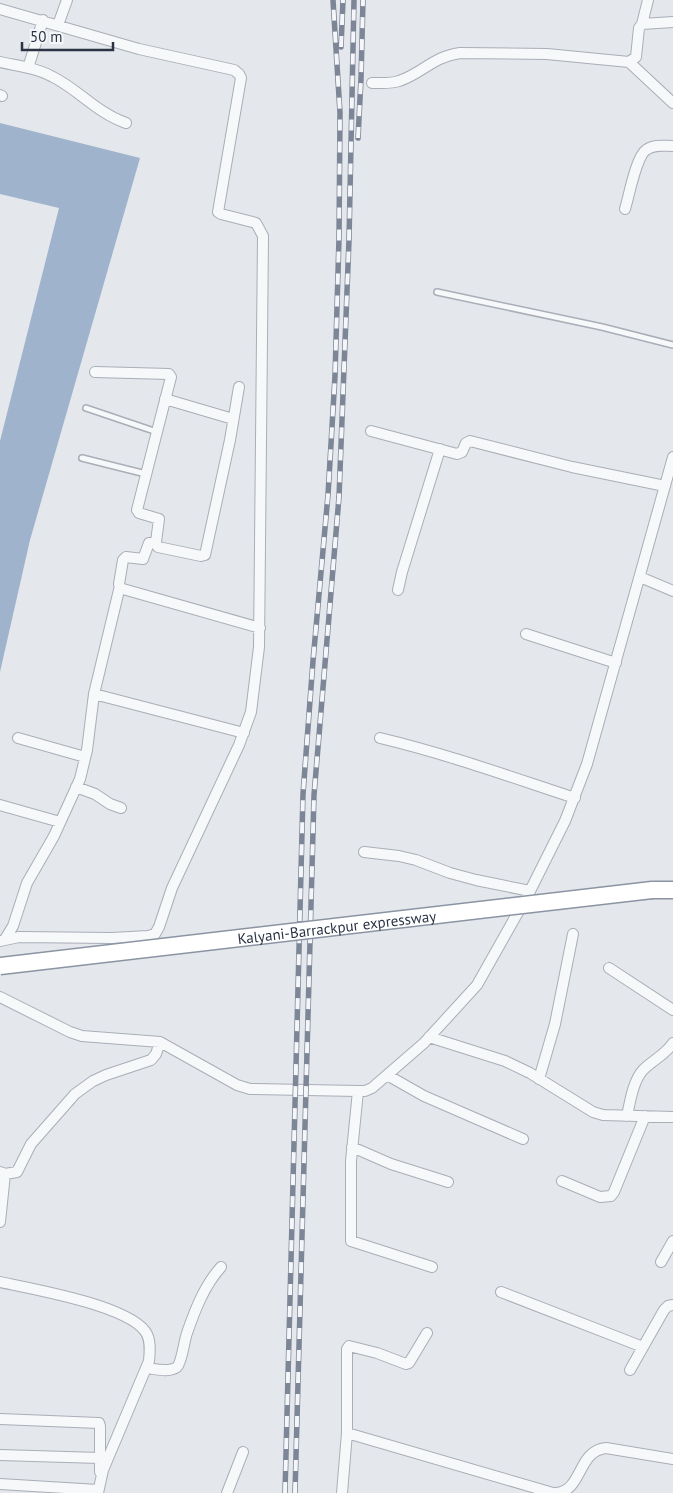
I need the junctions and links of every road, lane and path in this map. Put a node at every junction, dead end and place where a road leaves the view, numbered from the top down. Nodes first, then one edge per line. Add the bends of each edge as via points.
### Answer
1 (67, 0) edge
2 (648, 0) edge
3 (0, 9) edge
4 (43, 20) junction
5 (673, 22) edge
6 (642, 24) junction
7 (58, 25) junction
8 (0, 62) edge
9 (629, 62) junction
10 (28, 68) junction
11 (372, 83) dead end
12 (673, 103) edge
13 (126, 123) dead end
14 (673, 146) edge
15 (625, 210) dead end
16 (437, 292) dead end
17 (673, 345) edge
18 (95, 372) dead end
19 (239, 387) dead end
20 (165, 399) junction
21 (86, 408) dead end
22 (233, 419) junction
23 (371, 430) dead end
24 (157, 432) junction
25 (440, 449) junction
26 (673, 457) edge
27 (82, 458) dead end
28 (146, 474) junction
29 (665, 486) junction
30 (155, 543) junction
31 (640, 578) junction
32 (120, 589) junction
33 (398, 590) dead end
34 (673, 592) edge
35 (260, 628) junction
36 (526, 634) dead end
37 (616, 663) junction
38 (94, 694) junction
39 (244, 733) junction
40 (18, 738) dead end
41 (380, 738) dead end
42 (85, 757) junction
43 (76, 787) junction
44 (575, 798) junction
45 (0, 805) edge
46 (121, 808) dead end
47 (60, 822) junction
48 (364, 852) dead end
49 (673, 890) edge
50 (530, 891) junction
51 (573, 934) dead end
52 (3, 940) edge
53 (0, 966) edge
54 (609, 968) dead end
55 (0, 997) edge
56 (673, 1010) edge
57 (429, 1037) junction
58 (160, 1042) junction
59 (673, 1043) edge
60 (387, 1075) junction
61 (539, 1079) junction
62 (358, 1091) junction
63 (627, 1116) junction
64 (645, 1116) junction
65 (673, 1117) edge
66 (523, 1139) dead end
67 (352, 1147) junction
68 (3, 1173) edge
69 (562, 1181) dead end
70 (448, 1182) dead end
71 (0, 1222) edge
72 (673, 1241) edge
73 (661, 1262) dead end
74 (221, 1267) dead end
75 (432, 1267) dead end
76 (0, 1282) edge
77 (501, 1292) dead end
78 (673, 1305) edge
79 (427, 1333) dead end
80 (644, 1347) junction
81 (146, 1368) junction
82 (630, 1370) dead end
83 (0, 1419) edge
84 (347, 1433) junction
85 (243, 1452) dead end
86 (0, 1455) edge
87 (100, 1458) junction
88 (673, 1459) edge
89 (0, 1484) edge
90 (99, 1488) edge
91 (566, 1492) edge
92 (227, 1493) edge
93 (342, 1493) edge
94 (554, 1493) edge

1 - 7 street
2 - 6 street
3 - 4 street
4 - 7 street
4 - 10 street
5 - 6 street
6 - 9 street via 636,57
7 - 35 street via 139,49 234,70 241,78 218,212 256,223 263,236
8 - 10 street
9 - 11 street via 547,54 460,53 434,60 399,81
9 - 12 street
10 - 13 street via 54,77 107,116
14 - 15 street via 655,146 641,154
16 - 17 lane
18 - 20 street via 169,374
19 - 22 street
20 - 22 street
20 - 24 street
21 - 24 lane
22 - 30 street via 205,554 201,556 158,547
23 - 25 street
24 - 28 street
25 - 29 street via 460,454 470,441
25 - 33 street
26 - 29 street
27 - 28 lane
28 - 30 street via 137,510 160,520
29 - 31 street
30 - 32 street via 147,544 143,559 126,557 123,560
31 - 34 street
31 - 37 street
32 - 35 street
32 - 38 street
35 - 39 street via 251,712
36 - 37 street
37 - 44 street
38 - 39 street
38 - 42 street
39 - 52 street via 172,888 155,934
40 - 42 street
41 - 44 street via 445,755
42 - 43 street
43 - 46 street
43 - 47 street
44 - 50 street
45 - 47 street
47 - 52 street via 28,883 13,926
48 - 50 street via 399,856 476,880
49 - 53 highway, Kalyani-Barrackpur expressway, bridge
50 - 57 street via 477,985
51 - 61 street via 555,1024
54 - 56 street
55 - 58 street via 82,1036
57 - 60 street
57 - 61 street via 505,1061
58 - 62 street via 250,1089
58 - 68 street via 150,1060 106,1075 76,1094 31,1144 17,1172
59 - 63 street via 642,1071
60 - 62 street via 372,1088
60 - 66 street via 424,1096
61 - 63 street via 587,1110 603,1115
62 - 67 street
63 - 64 street
64 - 65 street
64 - 69 street via 611,1196 600,1196
67 - 70 street via 391,1164
67 - 75 street via 351,1241
68 - 71 street
72 - 73 street
74 - 81 street via 201,1299 186,1335 179,1364 169,1370
76 - 81 street via 73,1298 136,1322 150,1342
77 - 80 street
78 - 80 street via 664,1310
79 - 84 street via 406,1364 348,1347
80 - 82 street
81 - 90 street via 103,1470
83 - 87 street via 99,1423
84 - 93 street
84 - 94 street
85 - 92 street
86 - 87 street
87 - 90 street
88 - 91 street via 598,1449 586,1459
89 - 90 street
91 - 94 street

